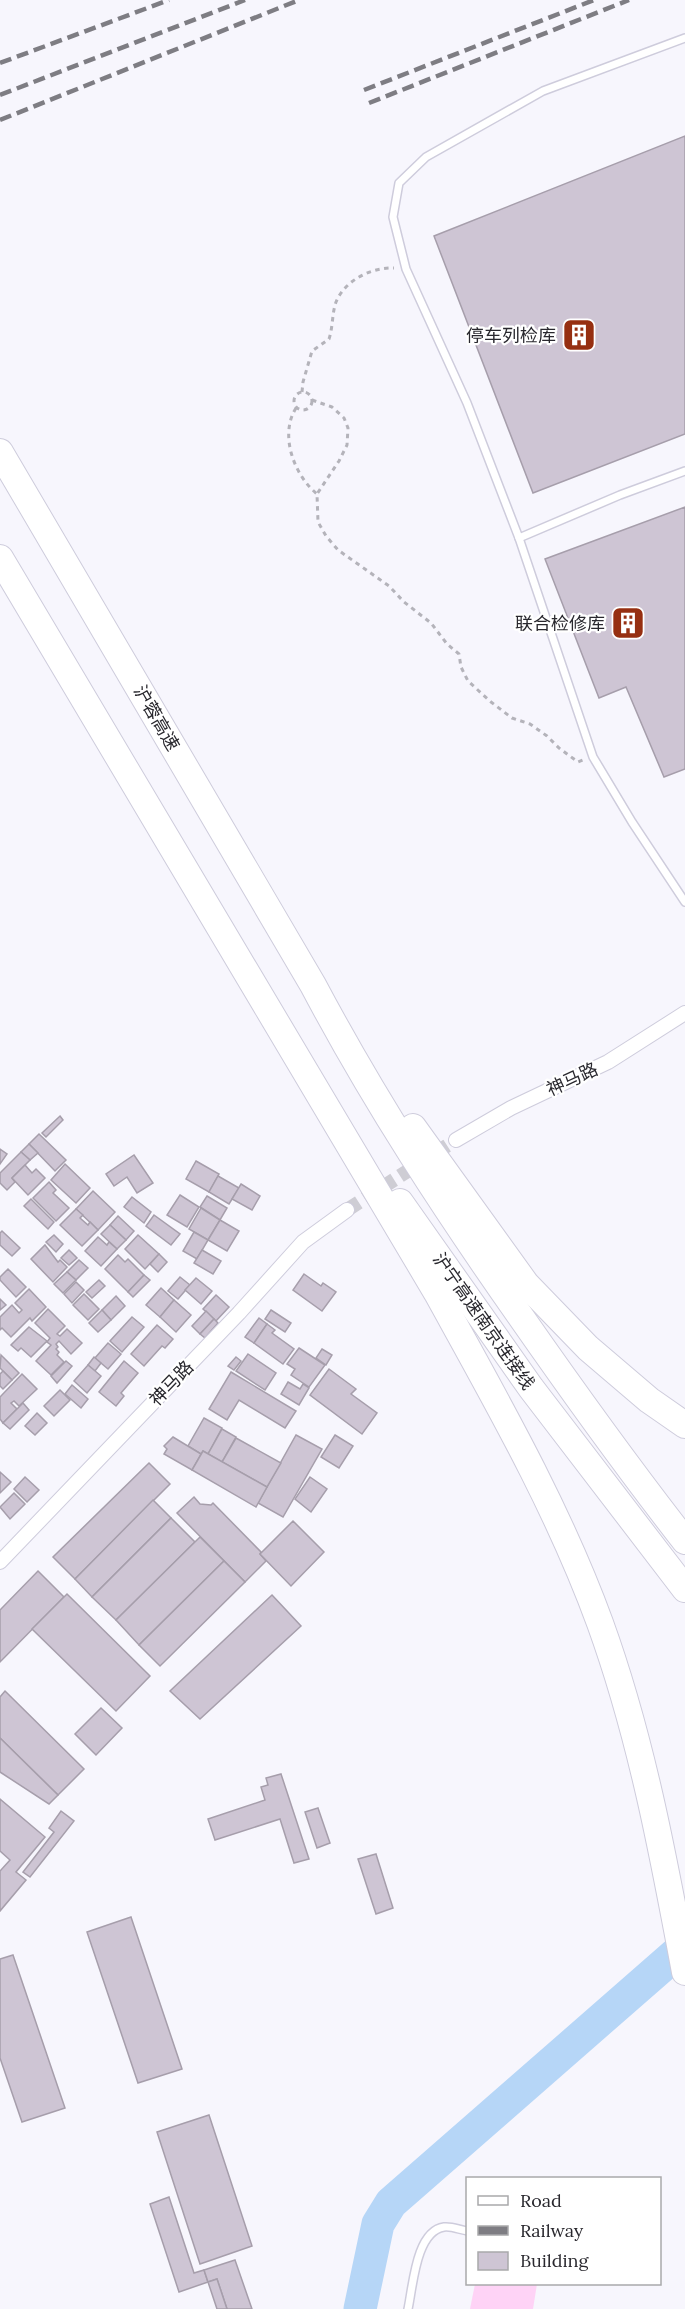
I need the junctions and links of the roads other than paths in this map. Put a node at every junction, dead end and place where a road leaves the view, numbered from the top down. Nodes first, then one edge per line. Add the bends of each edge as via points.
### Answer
1 (685, 38) edge
2 (0, 452) edge
3 (685, 471) edge
4 (519, 538) junction
5 (0, 558) edge
6 (685, 902) edge
7 (313, 985) junction
8 (685, 1013) edge
9 (291, 1047) junction
10 (456, 1140) tunnel mouth
11 (347, 1210) tunnel mouth
12 (685, 1425) edge
13 (685, 1541) edge
14 (0, 1562) edge
15 (685, 1589) edge
16 (685, 1970) edge
17 (466, 2231) edge
18 (408, 2309) edge

1 - 4 lane via 543,92 426,157 399,183 393,217 406,269 467,403
2 - 7 highway, 沪蓉高速
3 - 4 lane
4 - 6 lane via 593,757
5 - 9 highway
7 - 12 highway via 526,1284 588,1348
7 - 13 highway, 沪宁高速南京连接线 via 353,1061 470,1244
8 - 10 street, 神马路 via 608,1062 511,1107
9 - 15 highway, 沪宁高速南京连接线 via 531,1388
9 - 16 highway via 500,1408 559,1527 600,1622 629,1709
11 - 14 street, 神马路 via 303,1242
17 - 18 lane via 443,2228 425,2239

